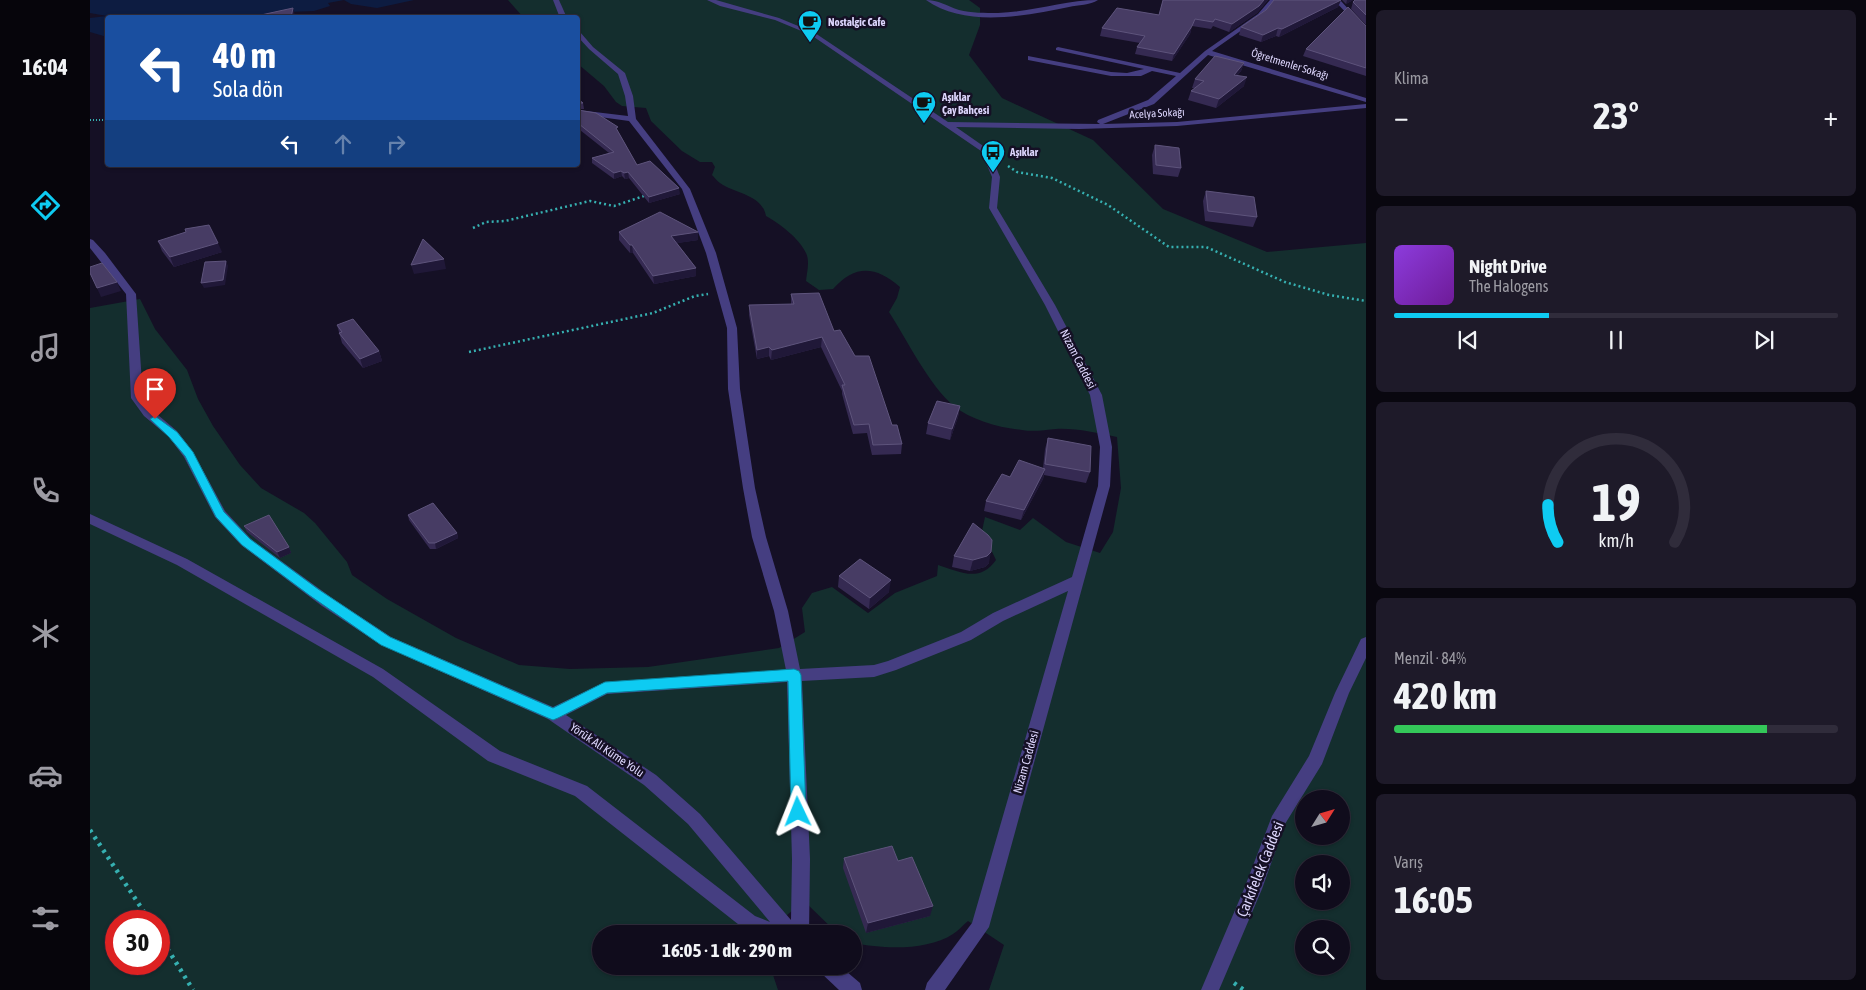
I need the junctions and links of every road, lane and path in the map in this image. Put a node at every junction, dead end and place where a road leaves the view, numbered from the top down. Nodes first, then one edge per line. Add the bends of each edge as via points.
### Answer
1 (556, 0) edge
2 (710, 0) edge
3 (929, 0) edge
4 (1095, 0) edge
5 (1273, 0) edge
6 (1337, 0) edge
7 (563, 15) edge
8 (1366, 32) edge
9 (580, 35) edge
10 (1058, 49) dead end
11 (1207, 52) junction
12 (1031, 58) dead end
13 (1151, 69) junction
14 (1181, 75) junction
15 (1366, 100) edge
16 (1366, 106) edge
17 (580, 112) edge
18 (632, 119) junction
19 (90, 120) edge
20 (105, 120) edge
21 (949, 124) junction
22 (1079, 127) junction
23 (985, 150) junction
24 (650, 194) edge
25 (473, 228) dead end
26 (90, 242) edge
27 (722, 291) junction
28 (1366, 301) edge
29 (469, 352) dead end
30 (90, 519) edge
31 (1078, 580) junction
32 (1366, 644) edge
33 (794, 675) junction
34 (553, 714) junction
35 (90, 830) edge
36 (143, 910) edge
37 (756, 925) edge
38 (784, 925) edge
39 (800, 925) edge
40 (170, 953) edge
41 (836, 975) edge
42 (193, 990) edge
43 (853, 990) edge
44 (934, 990) edge
45 (1210, 990) edge

1 - 7 street
2 - 21 street via 777,19 813,34
3 - 4 street via 962,12 982,15 1046,10
5 - 11 street via 1260,16
6 - 8 street
9 - 18 street via 621,73 630,96
10 - 13 street
11 - 14 street
11 - 15 street, Öğretmenler Sokağı
12 - 13 street via 1093,72 1138,74
13 - 14 street
14 - 22 street via 1151,102 1109,120
16 - 22 street, Acelya Sokağı via 1177,124
17 - 18 street
18 - 27 street via 686,189
19 - 20 path
21 - 22 street, Acelya Sokağı
21 - 23 street
23 - 28 path via 1017,172 1052,178 1108,205 1170,247 1206,247 1285,282 1329,295
23 - 31 street, Nizam Caddesi via 996,177 993,208 1050,306 1096,395 1106,446 1104,486
24 - 25 path via 617,205 590,201 486,222
26 - 34 street, Yörük Ali Küme Yolu via 131,294 137,398 189,454 220,514 246,542 386,641
27 - 29 path via 695,296 653,313
27 - 33 street via 732,328 734,389 749,488
30 - 37 street via 182,562 378,673 494,756 580,791
31 - 33 street via 998,617 966,636 891,666 874,671
31 - 44 street, Nizam Caddesi via 980,927
32 - 45 street, Çarkıfelek Caddesi via 1316,759 1278,820
33 - 34 street via 605,688
33 - 39 street
34 - 38 street, Yörük Ali Küme Yolu via 650,780 694,819
35 - 36 path
40 - 42 path
41 - 43 street

